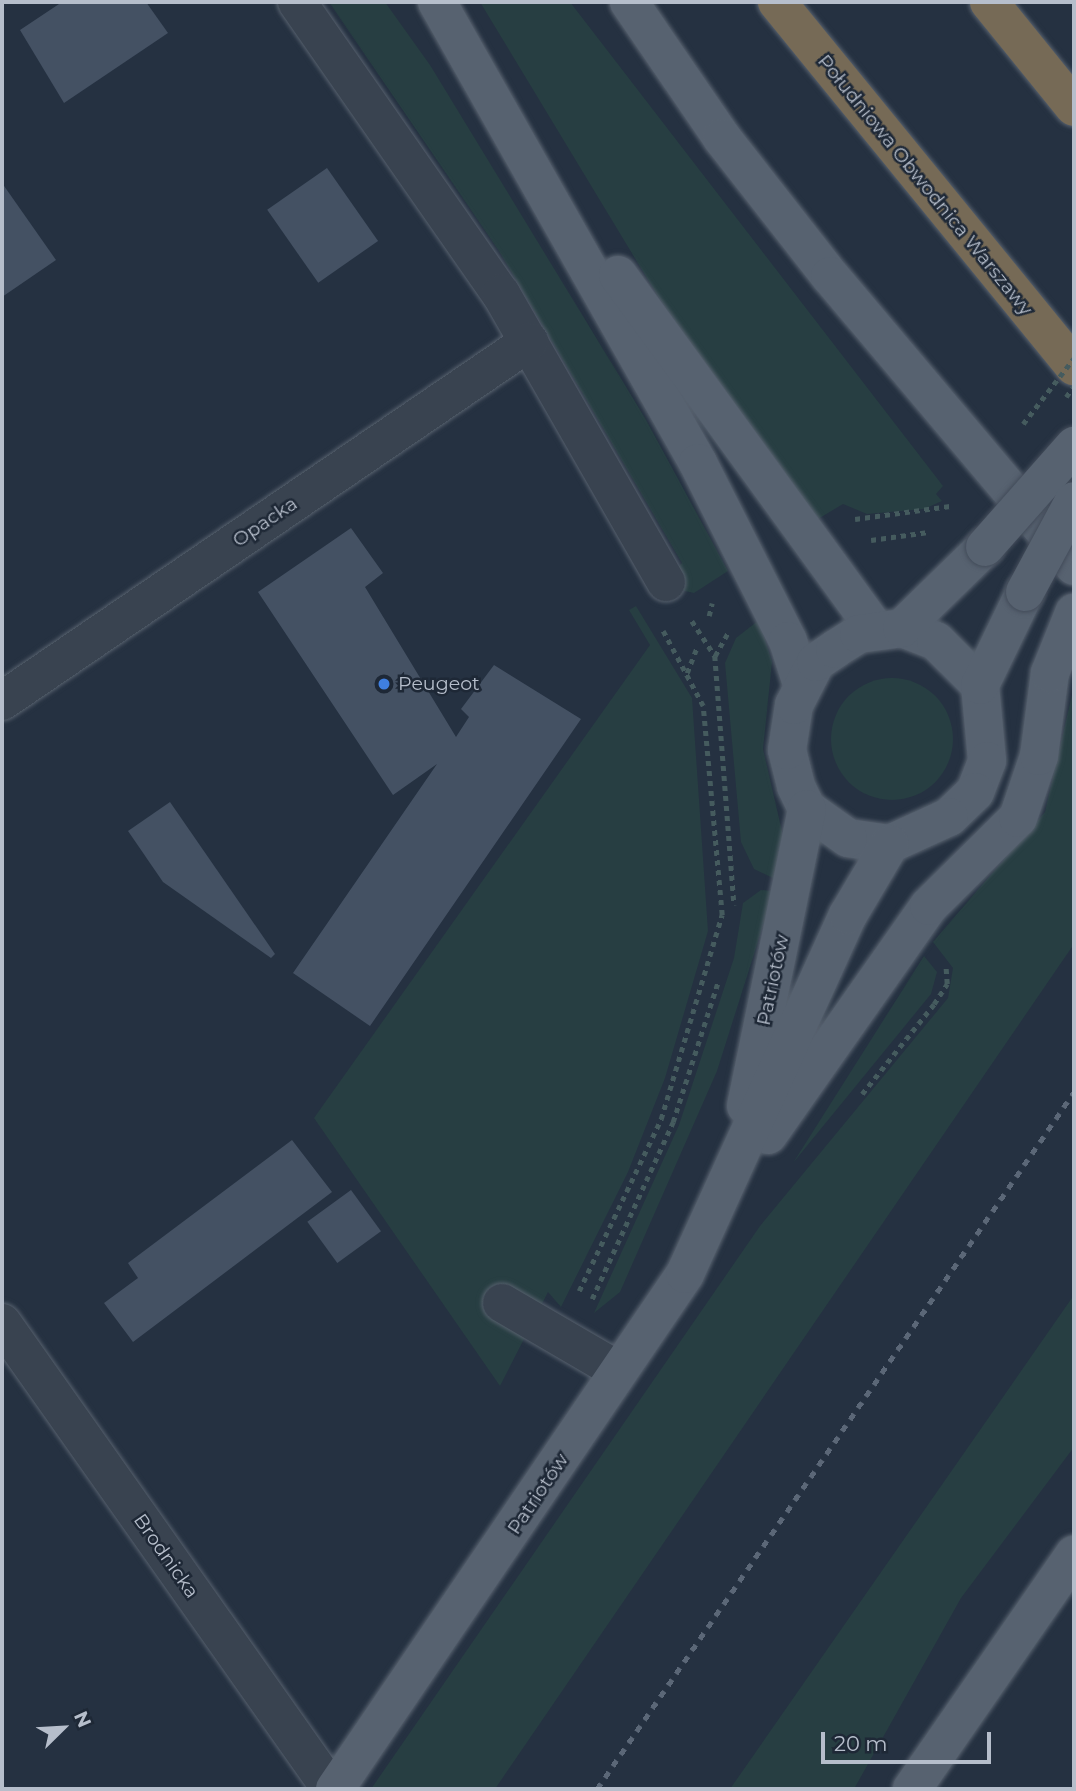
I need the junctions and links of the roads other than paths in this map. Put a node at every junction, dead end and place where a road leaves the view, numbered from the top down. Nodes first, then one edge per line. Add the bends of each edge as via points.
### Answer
1 (297, 2) edge
2 (437, 2) edge
3 (629, 2) edge
4 (777, 2) edge
5 (989, 2) edge
6 (489, 87) junction
7 (1074, 107) edge
8 (528, 342) junction
9 (1074, 366) edge
10 (1074, 446) edge
11 (1074, 501) edge
12 (1074, 566) edge
13 (666, 582) dead end
14 (1069, 626) edge
15 (889, 629) junction
16 (802, 684) junction
17 (980, 685) junction
18 (2, 701) edge
19 (807, 809) junction
20 (890, 845) junction
21 (727, 1190) junction
22 (502, 1303) dead end
23 (2, 1323) edge
24 (617, 1370) junction
25 (1074, 1555) edge
26 (333, 1789) edge
27 (912, 1789) edge

1 - 8 street
2 - 6 main road
3 - 12 main road via 722,138 830,276
4 - 9 highway, Południowa Obwodnica Warszawy
5 - 7 highway
6 - 15 main road via 732,439
6 - 16 main road via 698,463 788,640
8 - 13 street
8 - 18 street, Opacka
10 - 15 main road, bridge via 985,547
11 - 17 main road, bridge
14 - 21 main road via 1042,709 1030,794 1018,818 929,906
15 - 16 main road via 816,662
15 - 17 main road via 936,641
16 - 19 main road via 787,750
17 - 20 main road via 987,761 975,792 949,817
19 - 20 main road via 848,838
19 - 21 main road, Patriotów
20 - 21 main road, Patriotów via 848,915
21 - 24 main road, Patriotów via 685,1274
22 - 24 street
23 - 26 street, Brodnicka
24 - 26 main road, Patriotów
25 - 27 main road

